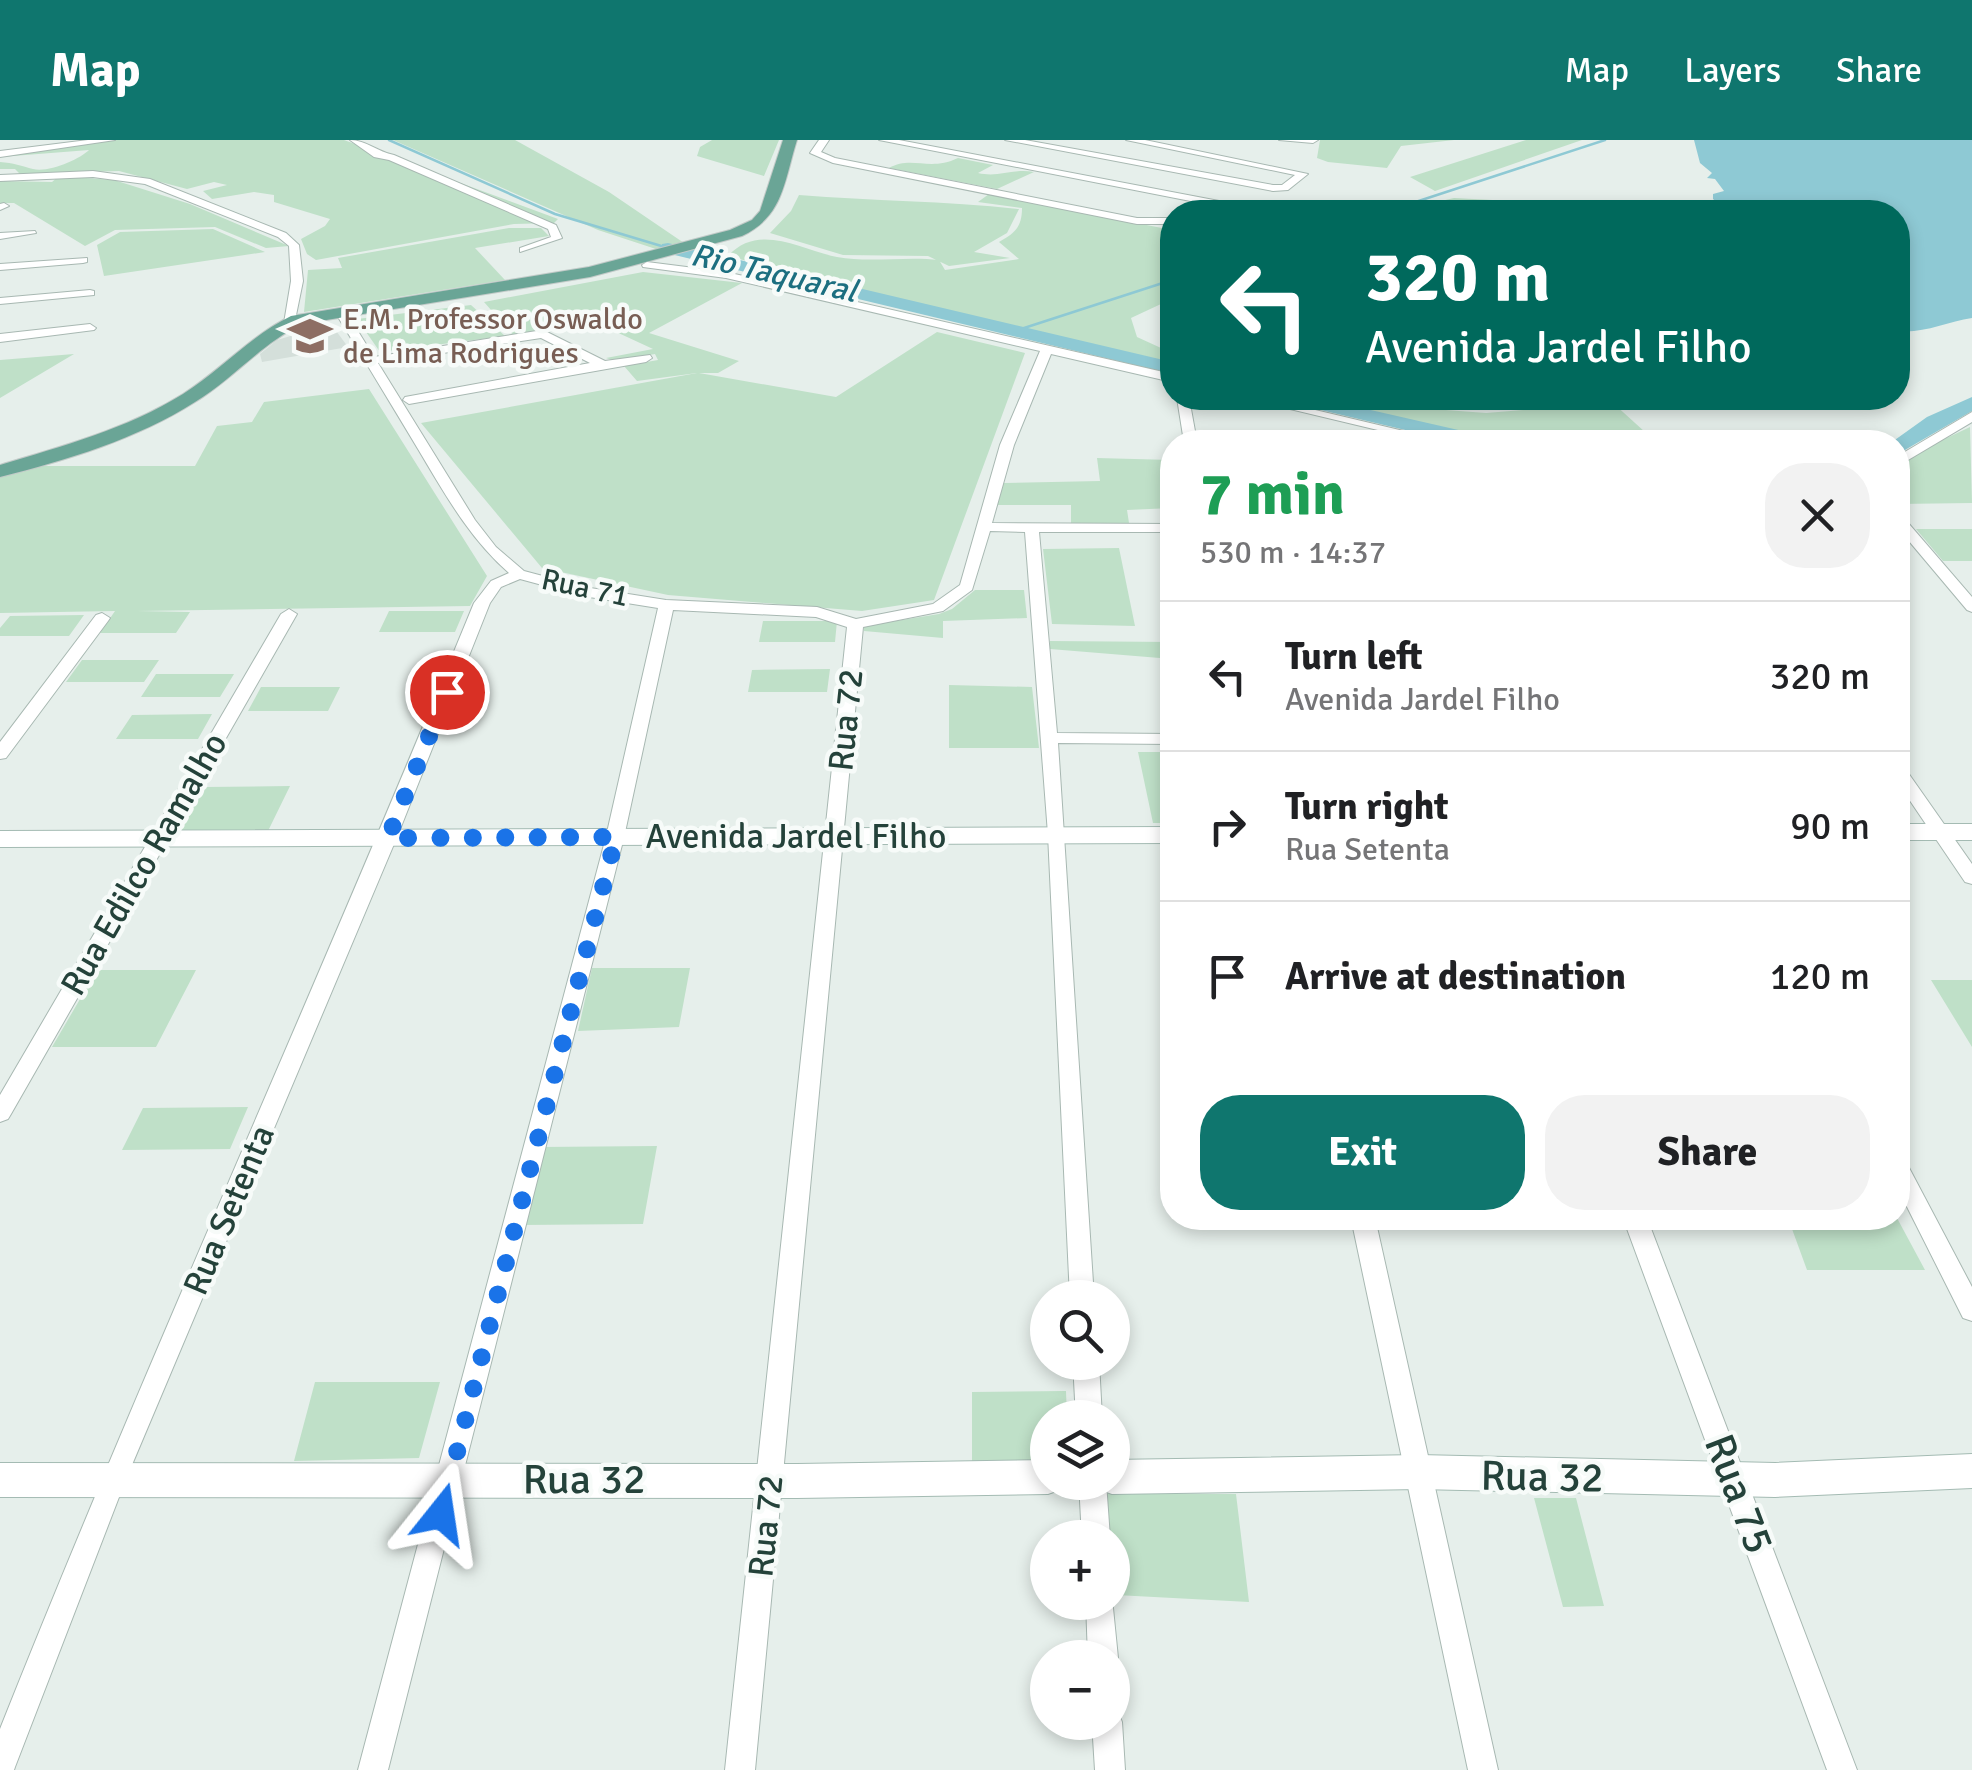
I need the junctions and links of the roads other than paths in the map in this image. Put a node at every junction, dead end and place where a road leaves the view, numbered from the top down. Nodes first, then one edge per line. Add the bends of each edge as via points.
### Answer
1 (110, 140) edge
2 (355, 140) edge
3 (790, 140) edge
4 (803, 140) edge
5 (824, 140) edge
6 (884, 140) edge
7 (1010, 140) edge
8 (1130, 140) edge
9 (1284, 140) edge
10 (1312, 140) edge
11 (0, 154) edge
12 (1095, 156) junction
13 (0, 178) edge
14 (1198, 200) edge
15 (1160, 221) edge
16 (31, 233) dead end
17 (0, 236) edge
18 (695, 249) junction
19 (524, 250) dead end
20 (84, 260) dead end
21 (658, 260) junction
22 (0, 268) edge
23 (90, 293) dead end
24 (0, 301) edge
25 (344, 317) junction
26 (90, 328) dead end
27 (282, 328) junction
28 (0, 338) edge
29 (1046, 350) junction
30 (646, 358) dead end
31 (370, 361) junction
32 (602, 365) junction
33 (1160, 375) edge
34 (410, 400) dead end
35 (1300, 410) edge
36 (1972, 416) edge
37 (1349, 422) junction
38 (1349, 430) edge
39 (1387, 430) edge
40 (1910, 455) edge
41 (0, 471) edge
42 (983, 527) junction
43 (1160, 528) edge
44 (1032, 530) junction
45 (1910, 534) edge
46 (519, 574) junction
47 (666, 605) junction
48 (1972, 607) edge
49 (289, 614) dead end
50 (102, 618) dead end
51 (855, 624) junction
52 (1049, 738) junction
53 (1160, 740) edge
54 (0, 754) edge
55 (1910, 788) edge
56 (1910, 832) edge
57 (1940, 832) junction
58 (1972, 832) edge
59 (1057, 834) junction
60 (1160, 836) edge
61 (616, 837) junction
62 (0, 838) edge
63 (160, 838) junction
64 (388, 838) junction
65 (833, 838) junction
66 (1972, 878) edge
67 (0, 1114) edge
68 (1910, 1191) edge
69 (1365, 1230) edge
70 (1640, 1230) edge
71 (1081, 1280) edge
72 (1972, 1311) edge
73 (1972, 1471) edge
74 (1419, 1472) junction
75 (1030, 1477) edge
76 (450, 1478) junction
77 (1130, 1478) edge
78 (114, 1479) junction
79 (1734, 1479) junction
80 (0, 1480) edge
81 (771, 1480) junction
82 (1108, 1740) edge
83 (0, 1767) edge
84 (373, 1770) edge
85 (740, 1770) edge
86 (1110, 1770) edge
87 (1483, 1770) edge
88 (1842, 1770) edge

1 - 11 street
2 - 19 street via 552,227 557,238
3 - 18 main road via 761,220
4 - 18 main road via 779,216 753,234
5 - 15 street via 815,154 833,160
6 - 14 street
7 - 12 street
8 - 12 street
8 - 12 street via 1303,174 1273,188
9 - 10 street
13 - 27 street via 93,174 147,182 282,235 297,256
16 - 17 street
18 - 21 main road
20 - 22 street
21 - 25 main road
21 - 27 main road
21 - 29 street
23 - 24 street
25 - 27 main road
25 - 31 street, Rua 71
26 - 28 street
27 - 41 main road via 167,411
29 - 33 street
29 - 42 street, Rua 72
30 - 32 street
31 - 32 street via 542,334
31 - 46 street, Rua 71 via 469,522
32 - 34 street
35 - 37 street
36 - 40 street
37 - 38 street
37 - 39 street
42 - 44 street
42 - 51 street, Rua 72 via 960,595 938,608
43 - 44 street
44 - 52 street
45 - 48 street
46 - 47 street, Rua 71
46 - 64 street, Rua Setenta via 496,584 482,602
47 - 51 street via 817,612
47 - 61 street, Rua 71
49 - 63 street, Rua Edilco Ramalho
50 - 54 street
51 - 65 street, Rua 72
52 - 53 street
52 - 59 street
55 - 57 street
56 - 57 main road
57 - 58 main road
57 - 66 street
59 - 60 main road, Avenida Jardel Filho
59 - 65 main road, Avenida Jardel Filho
59 - 71 street
61 - 64 main road, Avenida Jardel Filho
61 - 65 main road, Avenida Jardel Filho
61 - 76 street, Rua 71
62 - 63 main road, Avenida Jardel Filho
63 - 64 main road, Avenida Jardel Filho
63 - 67 street, Rua Edilco Ramalho
64 - 78 street, Rua Setenta
65 - 81 street, Rua 72
68 - 72 street
69 - 74 street
70 - 79 street, Rua 75
73 - 79 main road, Rua 32
74 - 77 main road, Rua 32
74 - 79 main road, Rua 32
74 - 87 street
75 - 81 main road, Rua 32
76 - 78 main road, Rua 32
76 - 81 main road, Rua 32
76 - 84 street, Rua 71
78 - 80 main road, Rua 32
78 - 83 street, Rua Setenta
79 - 88 street, Rua 75
81 - 85 street, Rua 72
82 - 86 street

